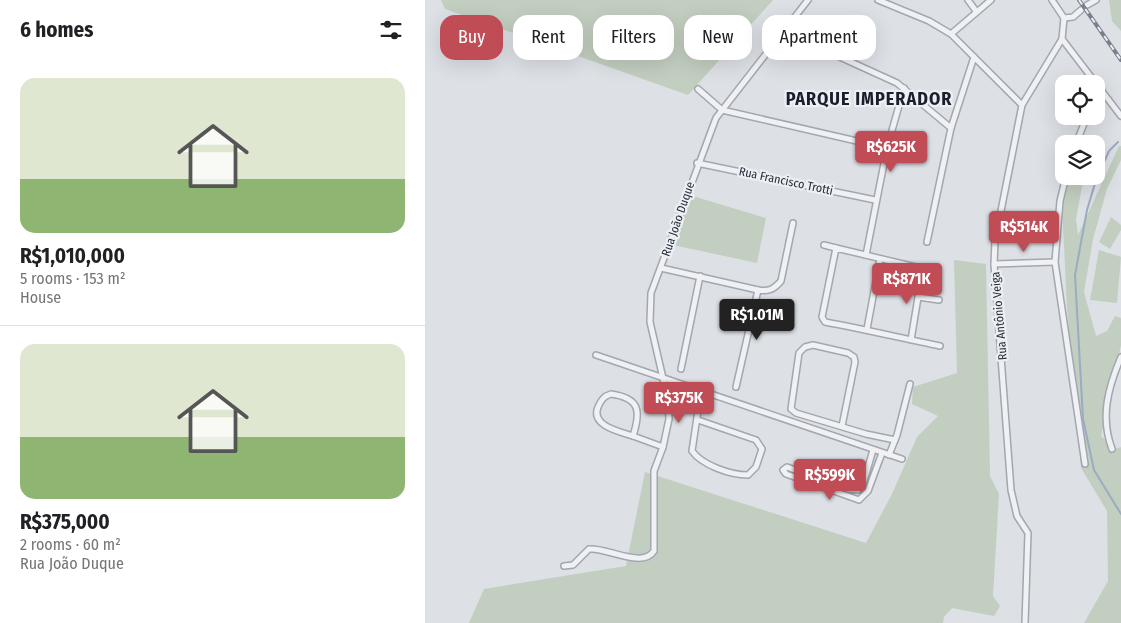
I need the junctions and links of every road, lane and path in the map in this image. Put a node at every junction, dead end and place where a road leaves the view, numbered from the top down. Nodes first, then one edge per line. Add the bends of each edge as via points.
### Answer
1 (808, 0) edge
2 (877, 0) edge
3 (968, 0) edge
4 (991, 0) edge
5 (1052, 0) edge
6 (1096, 0) edge
7 (1087, 5) dead end
8 (1081, 10) dead end
9 (976, 11) junction
10 (796, 15) edge
11 (1064, 18) junction
12 (951, 34) junction
13 (1062, 39) junction
14 (974, 57) junction
15 (762, 58) edge
16 (847, 60) edge
17 (1090, 75) edge
18 (904, 88) junction
19 (697, 89) dead end
20 (1105, 95) edge
21 (1022, 106) junction
22 (721, 110) junction
23 (1121, 116) edge
24 (951, 128) junction
25 (887, 148) junction
26 (697, 163) junction
27 (1064, 185) edge
28 (875, 200) junction
29 (793, 223) dead end
30 (927, 242) dead end
31 (824, 245) dead end
32 (836, 248) junction
33 (866, 255) junction
34 (880, 259) junction
35 (1055, 262) junction
36 (994, 264) junction
37 (661, 266) junction
38 (700, 276) junction
39 (758, 290) junction
40 (918, 297) junction
41 (939, 300) dead end
42 (867, 329) junction
43 (911, 340) junction
44 (940, 346) dead end
45 (596, 355) dead end
46 (1121, 357) edge
47 (681, 369) dead end
48 (663, 378) junction
49 (910, 384) dead end
50 (736, 388) dead end
51 (701, 390) junction
52 (698, 420) junction
53 (842, 426) junction
54 (633, 436) junction
55 (895, 440) junction
56 (663, 447) junction
57 (1112, 449) dead end
58 (873, 450) junction
59 (882, 453) junction
60 (889, 455) junction
61 (902, 460) dead end
62 (1085, 464) dead end
63 (564, 566) dead end
64 (1025, 623) edge

1 - 10 street, Rua João Duque
2 - 12 street via 929,21
3 - 9 street
4 - 9 street
5 - 11 street
6 - 7 street
8 - 11 street via 1073,17
9 - 12 street
11 - 13 street, Rua Antônio Veiga
12 - 14 street
13 - 17 street
13 - 21 street, Rua Antônio Veiga
14 - 21 street
14 - 24 street
15 - 22 street, Rua João Duque
16 - 18 street
18 - 24 street
18 - 25 street
19 - 22 street
20 - 23 street
21 - 36 street, Rua Antônio Veiga via 995,241
22 - 25 street
22 - 26 street, Rua João Duque
24 - 30 street
25 - 28 street
26 - 28 street, Rua Francisco Trotti
26 - 37 street, Rua João Duque
27 - 35 street
28 - 33 street
29 - 39 street via 781,281 774,288
31 - 32 street
32 - 33 street
32 - 42 street via 822,320
33 - 34 street
34 - 40 street via 920,268
34 - 42 street
35 - 36 street
35 - 62 street
36 - 64 street, Rua Antônio Veiga via 1011,490 1017,516 1028,533
37 - 38 street
37 - 48 street, Rua João Duque via 651,293 650,322
38 - 39 street
38 - 47 street
39 - 50 street
40 - 41 street
40 - 43 street
42 - 43 street
43 - 44 street
45 - 48 street
46 - 57 street via 1105,410
48 - 51 street
48 - 56 street, Rua João Duque via 669,419
49 - 55 street
51 - 52 street
51 - 58 street
52 - 52 street via 756,440 762,449 756,467 748,475 739,475 698,460 692,451
53 - 53 street via 854,356 813,345 805,347 799,353 791,409
53 - 55 street
54 - 54 street via 638,413 635,404 618,395 606,395 597,410 599,420
54 - 56 street
55 - 60 street
56 - 63 street, Rua João Duque via 653,479 655,546 651,556 641,559 593,549 585,551 573,565
58 - 59 street
58 - 59 street via 863,484 858,490 787,467 783,470 786,474 859,500 868,491
59 - 60 street
60 - 61 street

